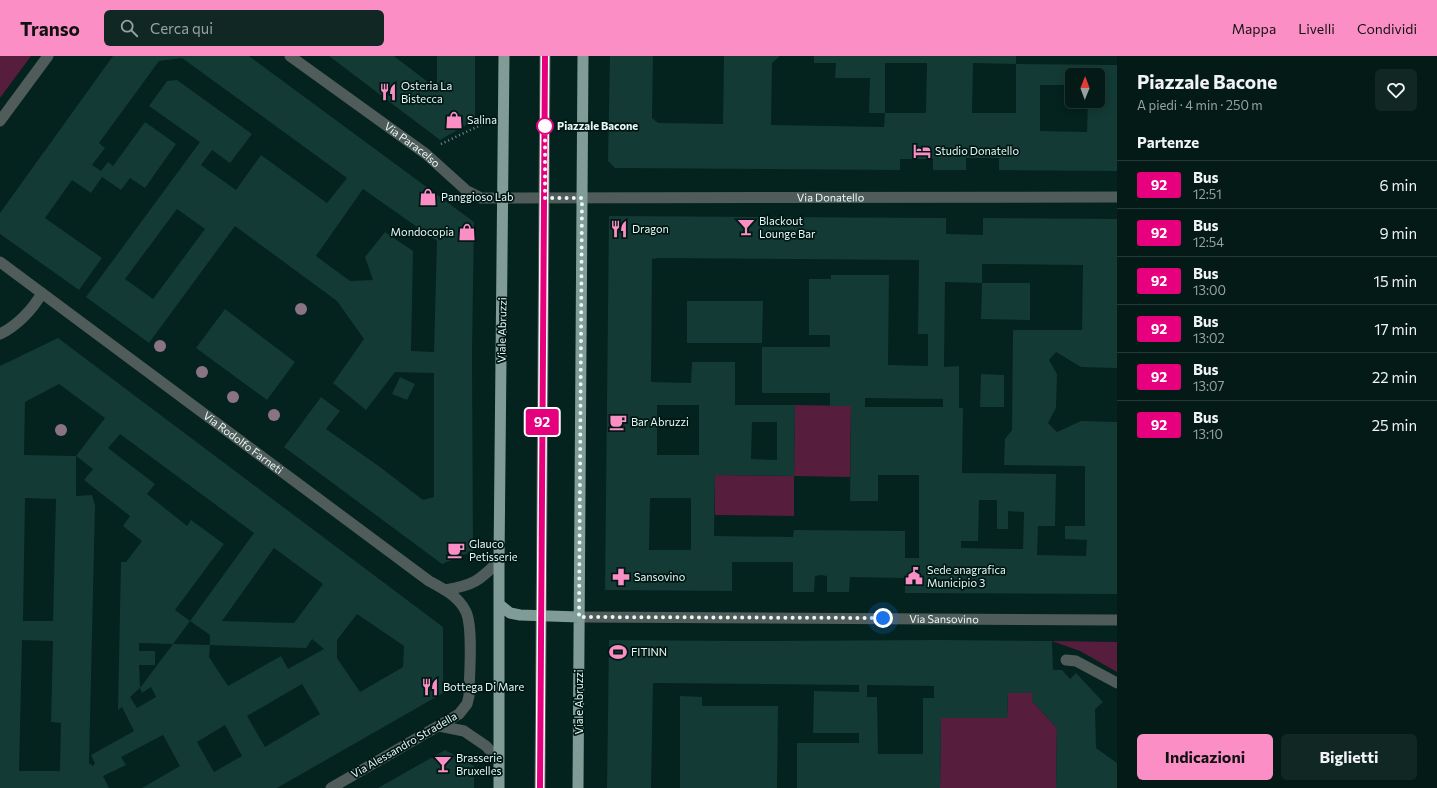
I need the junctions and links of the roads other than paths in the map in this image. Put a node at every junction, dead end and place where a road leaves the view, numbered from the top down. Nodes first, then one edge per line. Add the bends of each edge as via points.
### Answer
1 (48, 56) edge
2 (290, 56) edge
3 (504, 56) edge
4 (545, 56) edge
5 (583, 56) edge
6 (0, 121) edge
7 (1117, 196) edge
8 (503, 198) junction
9 (545, 198) junction
10 (582, 198) junction
11 (0, 262) edge
12 (42, 293) junction
13 (0, 334) edge
14 (499, 561) junction
15 (445, 590) junction
16 (499, 604) junction
17 (540, 616) junction
18 (579, 617) junction
19 (1117, 620) edge
20 (1066, 660) dead end
21 (1117, 683) edge
22 (469, 696) joint
23 (439, 726) junction
24 (498, 759) junction
25 (331, 788) edge
26 (499, 788) edge
27 (540, 788) edge
28 (578, 788) edge

1 - 6 street
2 - 8 street, Via Paracelso via 426,154 467,191 481,198
3 - 8 main road, Viale Abruzzi
4 - 9 street
5 - 10 main road, Viale Abruzzi
7 - 10 street, Via Donatello
8 - 9 street, Via Paracelso
8 - 14 main road, Viale Abruzzi
9 - 10 street, Via Donatello
9 - 17 street
10 - 18 main road, Viale Abruzzi
11 - 12 street, Via Rodolfo Farneti
12 - 13 street via 35,306 7,331
12 - 15 street, Via Rodolfo Farneti via 423,577
14 - 15 street via 473,583
14 - 16 main road, Viale Abruzzi
15 - 22 street, Via Rodolfo Farneti via 465,610 470,625
16 - 17 main road via 510,613
16 - 24 main road, Viale Abruzzi
17 - 18 main road
17 - 27 street
18 - 19 street, Via Sansovino
18 - 28 main road, Viale Abruzzi
20 - 21 street via 1076,661
22 - 23 street, Via Alessandro Stradella via 467,704 459,714
23 - 24 street via 464,731 486,746
23 - 25 street, Via Alessandro Stradella
24 - 26 main road, Viale Abruzzi

